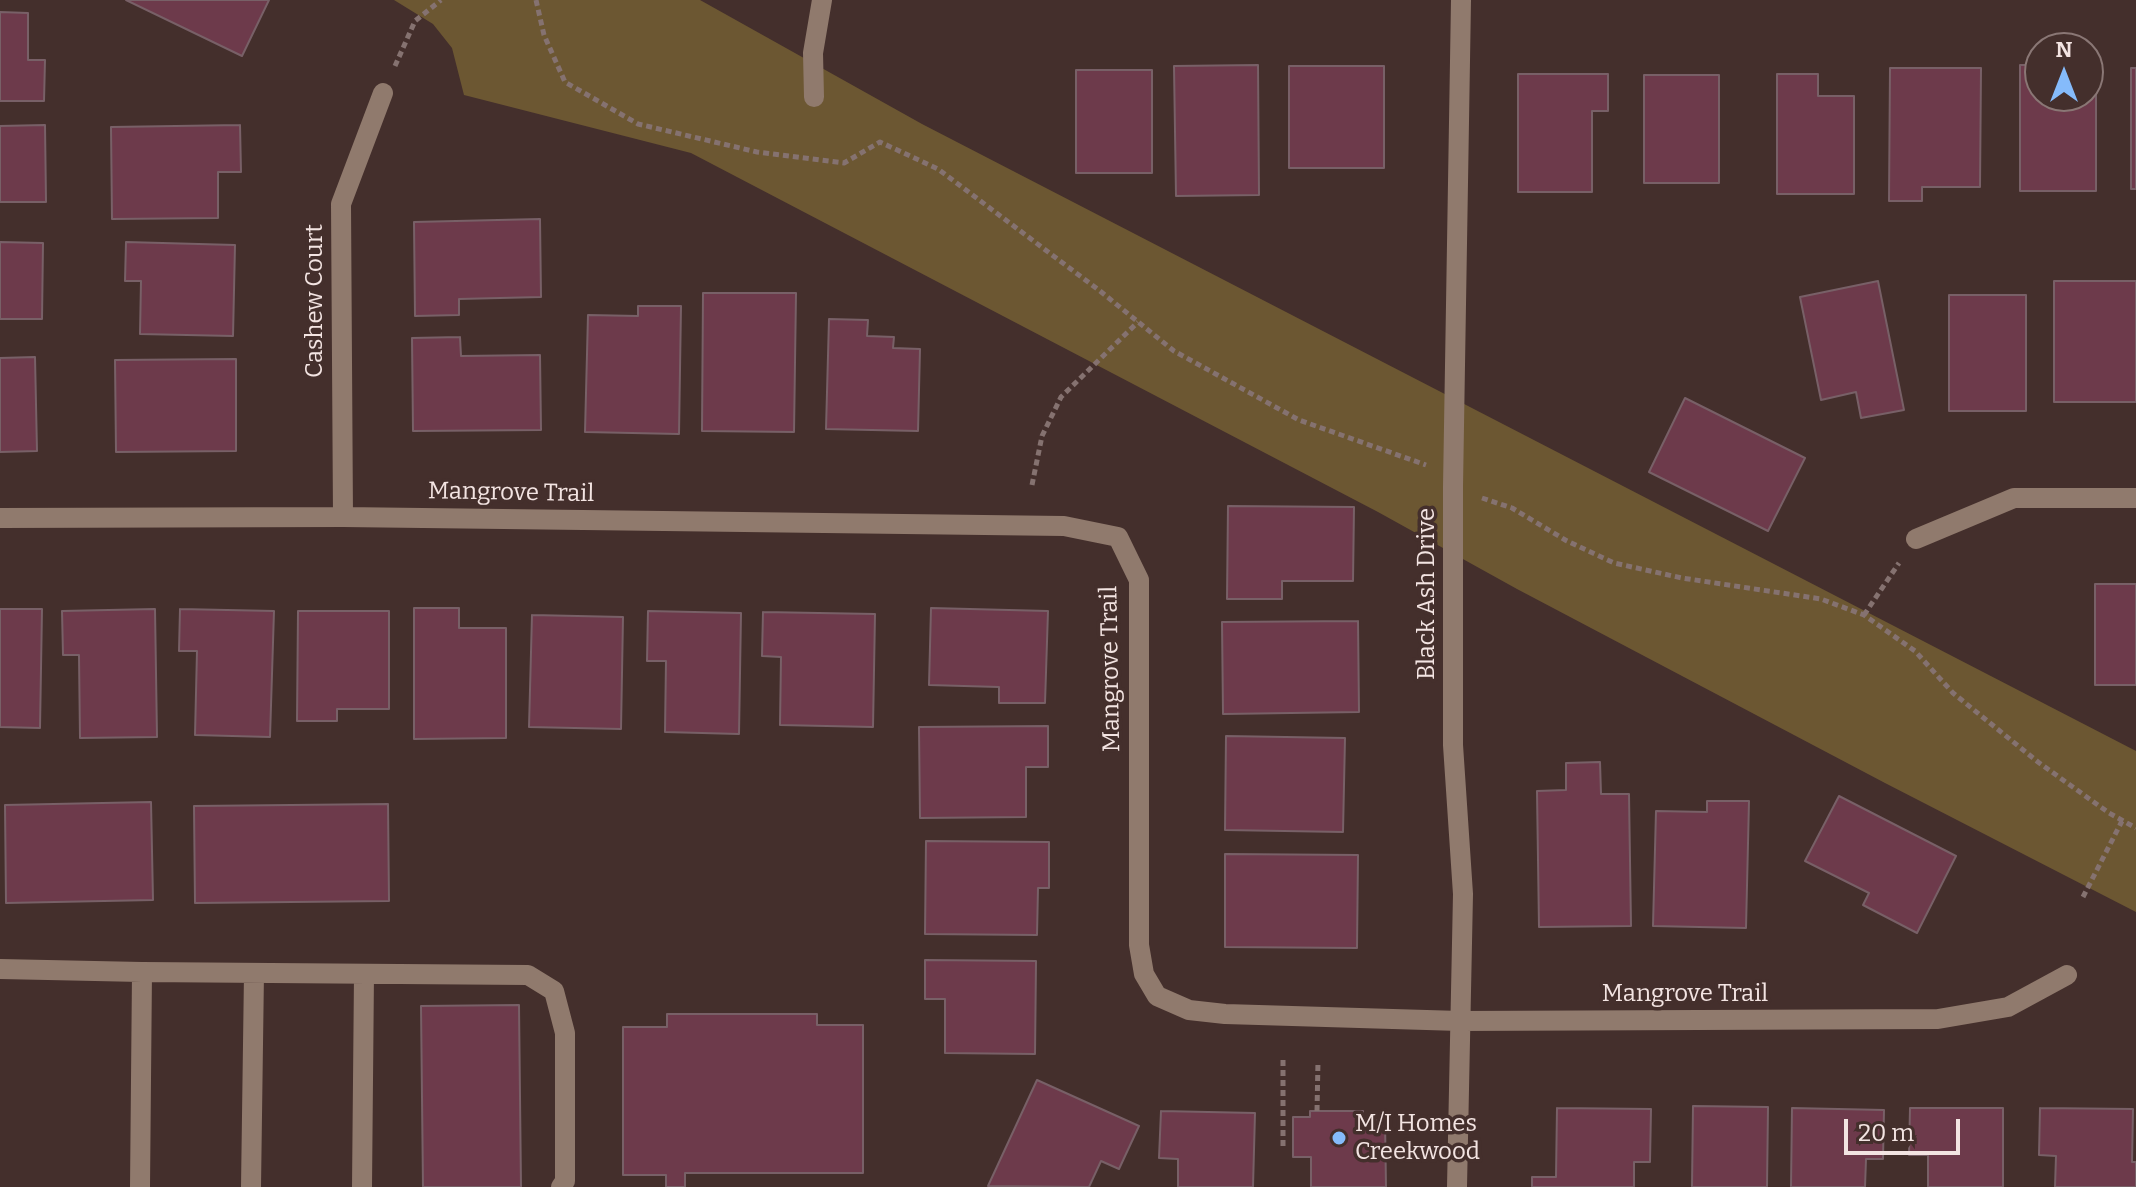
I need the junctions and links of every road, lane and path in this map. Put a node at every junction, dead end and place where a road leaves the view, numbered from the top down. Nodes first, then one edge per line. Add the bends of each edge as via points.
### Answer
1 (441, 0) edge
2 (536, 0) edge
3 (822, 0) edge
4 (1461, 0) edge
5 (405, 41) dead end
6 (383, 93) dead end
7 (814, 97) dead end
8 (1138, 322) junction
9 (1032, 485) dead end
10 (1453, 487) junction
11 (2136, 498) edge
12 (343, 517) junction
13 (0, 518) edge
14 (1916, 539) joint
15 (1864, 615) junction
16 (2122, 821) junction
17 (2136, 828) edge
18 (2083, 897) dead end
19 (0, 969) edge
20 (142, 972) junction
21 (254, 973) junction
22 (364, 974) junction
23 (2067, 975) dead end
24 (1460, 1021) junction
25 (1283, 1060) dead end
26 (1318, 1061) dead end
27 (1317, 1111) dead end
28 (1283, 1150) dead end
29 (140, 1187) edge
30 (251, 1187) edge
31 (362, 1187) edge
32 (561, 1187) edge
33 (1457, 1187) edge

1 - 5 path via 415,21
2 - 8 path via 544,35 565,82 638,124 757,152 844,163 880,142 938,169
3 - 7 street via 813,53
4 - 10 street, Black Ash Drive
6 - 12 street, Cashew Court via 341,204
8 - 9 path via 1061,397 1042,436
8 - 10 path via 1174,351 1299,420 1434,468
10 - 15 path via 1512,508 1614,563 1821,599
10 - 24 street, Black Ash Drive via 1453,745 1463,894
11 - 14 street via 2014,498
12 - 13 street, Mangrove Trail
12 - 24 street, Mangrove Trail via 1064,526 1118,537 1139,580 1139,945 1144,974 1157,996 1189,1010 1225,1014
14 - 15 path
15 - 16 path via 1915,651 1953,693 2038,762
16 - 17 path
16 - 18 path
19 - 20 street
20 - 21 street
20 - 29 street
21 - 22 street
21 - 30 street
22 - 31 street
22 - 32 street via 528,975 554,991 565,1033
23 - 24 street, Mangrove Trail via 2008,1007 1938,1019
24 - 33 street, Black Ash Drive
25 - 28 path
26 - 27 path

